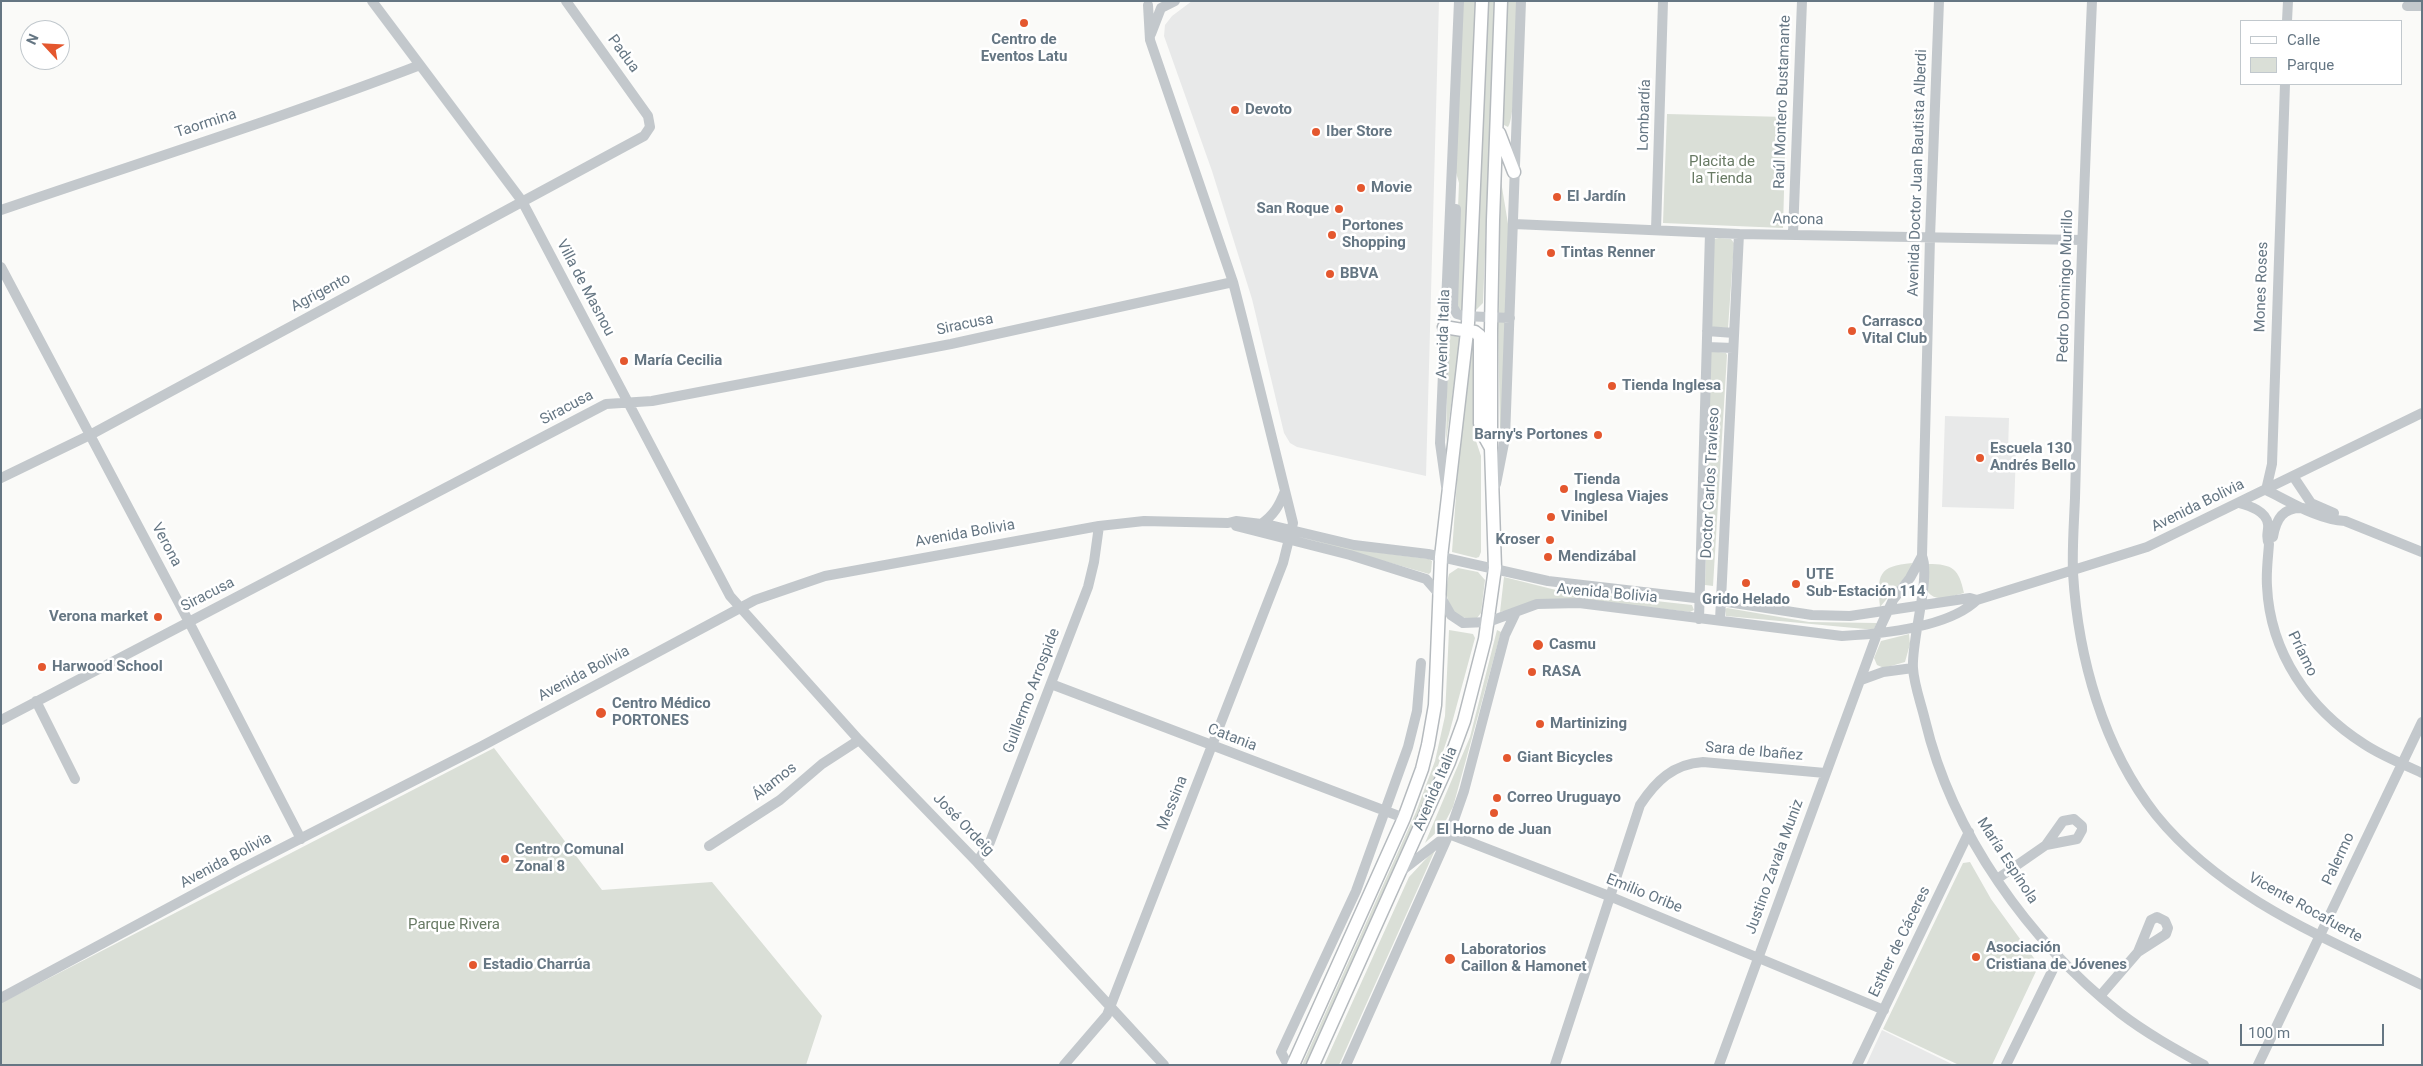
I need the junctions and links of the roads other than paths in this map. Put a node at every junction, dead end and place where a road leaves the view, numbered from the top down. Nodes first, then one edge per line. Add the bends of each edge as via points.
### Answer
1 (372, 1) edge
2 (566, 1) edge
3 (1175, 1) edge
4 (1459, 1) edge
5 (1482, 1) edge
6 (1501, 1) edge
7 (1521, 1) edge
8 (1664, 1) edge
9 (1802, 1) edge
10 (1939, 1) edge
11 (2092, 1) edge
12 (2288, 1) edge
13 (1147, 3) edge
14 (1163, 5) edge
15 (2407, 6) dead end
16 (2422, 6) edge
17 (2287, 20) edge
18 (1150, 40) junction
19 (420, 65) junction
20 (2285, 85) edge
21 (650, 127) joint
22 (1496, 127) junction
23 (1514, 172) junction
24 (1451, 174) junction
25 (522, 201) junction
26 (1, 210) edge
27 (1514, 224) junction
28 (1656, 230) junction
29 (1710, 233) junction
30 (1739, 234) junction
31 (1793, 234) junction
32 (1930, 237) junction
33 (2082, 240) junction
34 (1, 268) edge
35 (1233, 282) junction
36 (1468, 316) junction
37 (1491, 317) junction
38 (1510, 318) junction
39 (1444, 327) junction
40 (1467, 330) junction
41 (1707, 331) junction
42 (1734, 332) junction
43 (1707, 347) junction
44 (1733, 348) junction
45 (628, 402) junction
46 (2422, 413) edge
47 (90, 435) junction
48 (1491, 448) junction
49 (2294, 476) junction
50 (1, 478) edge
51 (2266, 490) junction
52 (1285, 492) junction
53 (1447, 495) junction
54 (1494, 495) junction
55 (2239, 503) junction
56 (2305, 508) junction
57 (2345, 521) junction
58 (1228, 523) junction
59 (1261, 524) junction
60 (1099, 526) junction
61 (1292, 530) junction
62 (1289, 541) junction
63 (2269, 544) junction
64 (2422, 552) edge
65 (1922, 556) junction
66 (1441, 557) junction
67 (1495, 568) junction
68 (2073, 571) junction
69 (1439, 594) junction
70 (1700, 599) junction
71 (1977, 600) junction
72 (1721, 601) junction
73 (1919, 605) junction
74 (740, 607) junction
75 (1516, 612) junction
76 (1887, 612) junction
77 (1699, 619) junction
78 (1720, 620) junction
79 (189, 622) junction
80 (1488, 622) junction
81 (1917, 627) junction
82 (1878, 634) junction
83 (1421, 664) dead end
84 (1913, 668) junction
85 (1861, 680) junction
86 (1051, 684) junction
87 (36, 701) junction
88 (1, 720) edge
89 (2422, 722) edge
90 (859, 740) junction
91 (1212, 747) junction
92 (2401, 763) junction
93 (1825, 773) junction
94 (2422, 773) edge
95 (75, 779) dead end
96 (1385, 811) junction
97 (1404, 818) junction
98 (1969, 832) junction
99 (1449, 834) junction
100 (301, 839) junction
101 (2046, 845) dead end
102 (709, 846) dead end
103 (977, 862) junction
104 (1399, 872) junction
105 (1997, 879) junction
106 (1609, 896) junction
107 (2319, 935) junction
108 (2138, 952) dead end
109 (1757, 957) junction
110 (2060, 957) junction
111 (2422, 985) edge
112 (2100, 996) junction
113 (1, 998) edge
114 (1110, 1006) junction
115 (1884, 1010) junction
116 (1064, 1065) edge
117 (1164, 1065) edge
118 (1288, 1065) edge
119 (1293, 1065) edge
120 (1312, 1065) edge
121 (1346, 1065) edge
122 (1555, 1065) edge
123 (1719, 1065) edge
124 (1857, 1065) edge
125 (2006, 1065) edge
126 (2204, 1065) edge
127 (2258, 1065) edge

1 - 19 street, Villa de Masnou
2 - 21 street, Padua via 648,116
3 - 14 street
4 - 24 street, Avenida Italia
5 - 36 main road, Avenida Italia
6 - 22 main road, Avenida Italia
7 - 23 street, Avenida Italia
8 - 28 street, Lombardía
9 - 31 street, Raúl Montero Bustamante
10 - 32 street, Avenida Doctor Juan Bautista Alberdi
11 - 33 street, Pedro Domingo Murillo
12 - 17 street
13 - 14 street via 1155,9
13 - 18 street
14 - 18 street
15 - 16 street
18 - 35 street
19 - 25 street, Villa de Masnou
19 - 26 street, Taormina via 320,103
20 - 51 street, Mones Roses via 2272,464
21 - 25 street, Agrigento via 644,136
22 - 23 main road
22 - 37 main road, Avenida Italia
23 - 27 street, Avenida Italia
24 - 36 street, Avenida Italia via 1455,182 1456,215 1453,307 1457,314
24 - 39 street, Avenida Italia
25 - 45 street, Villa de Masnou
25 - 47 street, Agrigento
27 - 28 street, Ancona
27 - 38 street, Avenida Italia
28 - 29 street, Ancona
29 - 30 street, Ancona
29 - 41 street, Doctor Carlos Travieso
30 - 31 street, Ancona
30 - 42 street, Doctor Carlos Travieso
31 - 32 street, Ancona
32 - 33 street, Ancona
32 - 65 street, Avenida Doctor Juan Bautista Alberdi
33 - 68 street, Pedro Domingo Murillo
34 - 47 street, Verona
35 - 45 street, Siracusa via 951,344 652,401
35 - 52 street
36 - 37 street, Avenida Italia
36 - 40 main road, Avenida Italia
37 - 38 street, Avenida Italia
37 - 48 main road, Avenida Italia
38 - 54 street, Avenida Italia via 1505,438
39 - 40 main road
39 - 53 street, Avenida Italia via 1440,443
40 - 48 main road via 1478,332 1480,336 1480,423
40 - 53 main road, Avenida Italia
41 - 42 street
41 - 43 street, Doctor Carlos Travieso
42 - 44 street, Doctor Carlos Travieso
43 - 44 street
43 - 70 street, Doctor Carlos Travieso
44 - 72 street, Doctor Carlos Travieso
45 - 74 street, Villa de Masnou via 722,583
45 - 79 street, Siracusa via 606,404
46 - 49 street, Avenida Bolivia
47 - 50 street, Agrigento
47 - 79 street, Verona
48 - 54 main road, Avenida Italia
49 - 51 street, Avenida Bolivia
49 - 57 street via 2304,496
51 - 55 street, Avenida Bolivia
51 - 56 street
52 - 59 street via 1279,507
52 - 61 street
53 - 66 main road, Avenida Italia
54 - 67 main road, Avenida Italia
55 - 63 street, Príamo via 2255,508 2265,517
55 - 68 street, Avenida Bolivia via 2147,547
56 - 57 street
56 - 63 street via 2289,510 2280,516
57 - 64 street
58 - 59 street, Avenida Bolivia
58 - 60 street, Avenida Bolivia via 1144,521
58 - 62 street, Avenida Bolivia
59 - 61 street, Avenida Bolivia
60 - 74 street, Avenida Bolivia via 825,576
60 - 86 street, Guillermo Arrospide via 1088,586
61 - 62 street, Messina
61 - 66 street, Avenida Bolivia via 1354,545
62 - 69 street, Avenida Bolivia via 1416,575 1426,579
62 - 91 street, Messina
63 - 92 street, Príamo via 2268,605 2279,645 2298,684 2326,716 2365,745
65 - 73 street, Avenida Doctor Juan Bautista Alberdi via 1924,579
65 - 76 street, Avenida Doctor Juan Bautista Alberdi
66 - 67 street, Avenida Bolivia
66 - 69 main road, Avenida Italia
67 - 70 street, Avenida Bolivia via 1548,581
67 - 80 main road, Avenida Italia
68 - 71 street, Avenida Bolivia
68 - 107 street, Vicente Rocafuerte via 2082,644 2100,709 2116,747 2155,814 2198,859 2220,876 2261,904
69 - 80 street, Avenida Bolivia via 1458,621 1470,624
69 - 97 main road, Avenida Italia via 1435,705 1422,770
70 - 72 street, Avenida Bolivia
70 - 77 street, Doctor Carlos Travieso
71 - 73 street, Avenida Bolivia via 1970,598
71 - 81 street, Avenida Bolivia via 1969,607
72 - 76 street, Avenida Bolivia via 1812,615 1850,616
72 - 78 street, Doctor Carlos Travieso
73 - 76 street, Avenida Bolivia
73 - 81 street, Avenida Doctor Juan Bautista Alberdi
74 - 90 street, José Ordeig
74 - 100 street, Avenida Bolivia
75 - 77 street, Avenida Bolivia via 1537,604 1579,603
75 - 80 street, Avenida Bolivia
75 - 99 street, Avenida Italia via 1505,635 1464,792
76 - 82 street, Justino Zavala Muniz
77 - 78 street, Avenida Bolivia
78 - 82 street, Avenida Bolivia via 1842,636
79 - 87 street, Siracusa
79 - 100 street, Verona
80 - 104 main road, Avenida Italia via 1464,721
81 - 82 street, Avenida Bolivia
81 - 84 street, María Espínola
82 - 85 street, Justino Zavala Muniz
83 - 96 street via 1417,711
84 - 85 street via 1883,672
84 - 98 street, María Espínola via 1932,748 1949,793
85 - 93 street, Justino Zavala Muniz
86 - 91 street, Catania
86 - 103 street, Guillermo Arrospide via 990,842
87 - 88 street, Siracusa
87 - 95 street
89 - 92 street, Palermo
90 - 102 street, Álamos via 822,764 780,800
90 - 103 street, José Ordeig
91 - 96 street, Catania
91 - 114 street, Messina
92 - 94 street, Príamo
92 - 107 street, Palermo
93 - 106 street, Sara de Ibañez via 1703,762 1678,767 1651,788 1640,805
93 - 109 street, Justino Zavala Muniz
96 - 97 street, Catania
96 - 118 street via 1356,891 1281,1052
97 - 119 main road, Avenida Italia
98 - 105 street, María Espínola
98 - 115 street, Esther de Cáceres
99 - 104 street
99 - 106 street, Emilio Oribe
99 - 121 street, Avenida Italia
100 - 113 street, Avenida Bolivia
101 - 105 street
103 - 114 street, José Ordeig
104 - 120 main road, Avenida Italia
105 - 110 street, María Espínola
106 - 109 street, Emilio Oribe
106 - 122 street, Sara de Ibañez
107 - 111 street, Vicente Rocafuerte
107 - 127 street, Palermo
108 - 112 street
109 - 115 street, Emilio Oribe
109 - 123 street, Justino Zavala Muniz
110 - 112 street, María Espínola
110 - 125 street
112 - 126 street, María Espínola via 2143,1030
114 - 116 street, Messina via 1107,1015
114 - 117 street, José Ordeig
115 - 124 street, Esther de Cáceres

